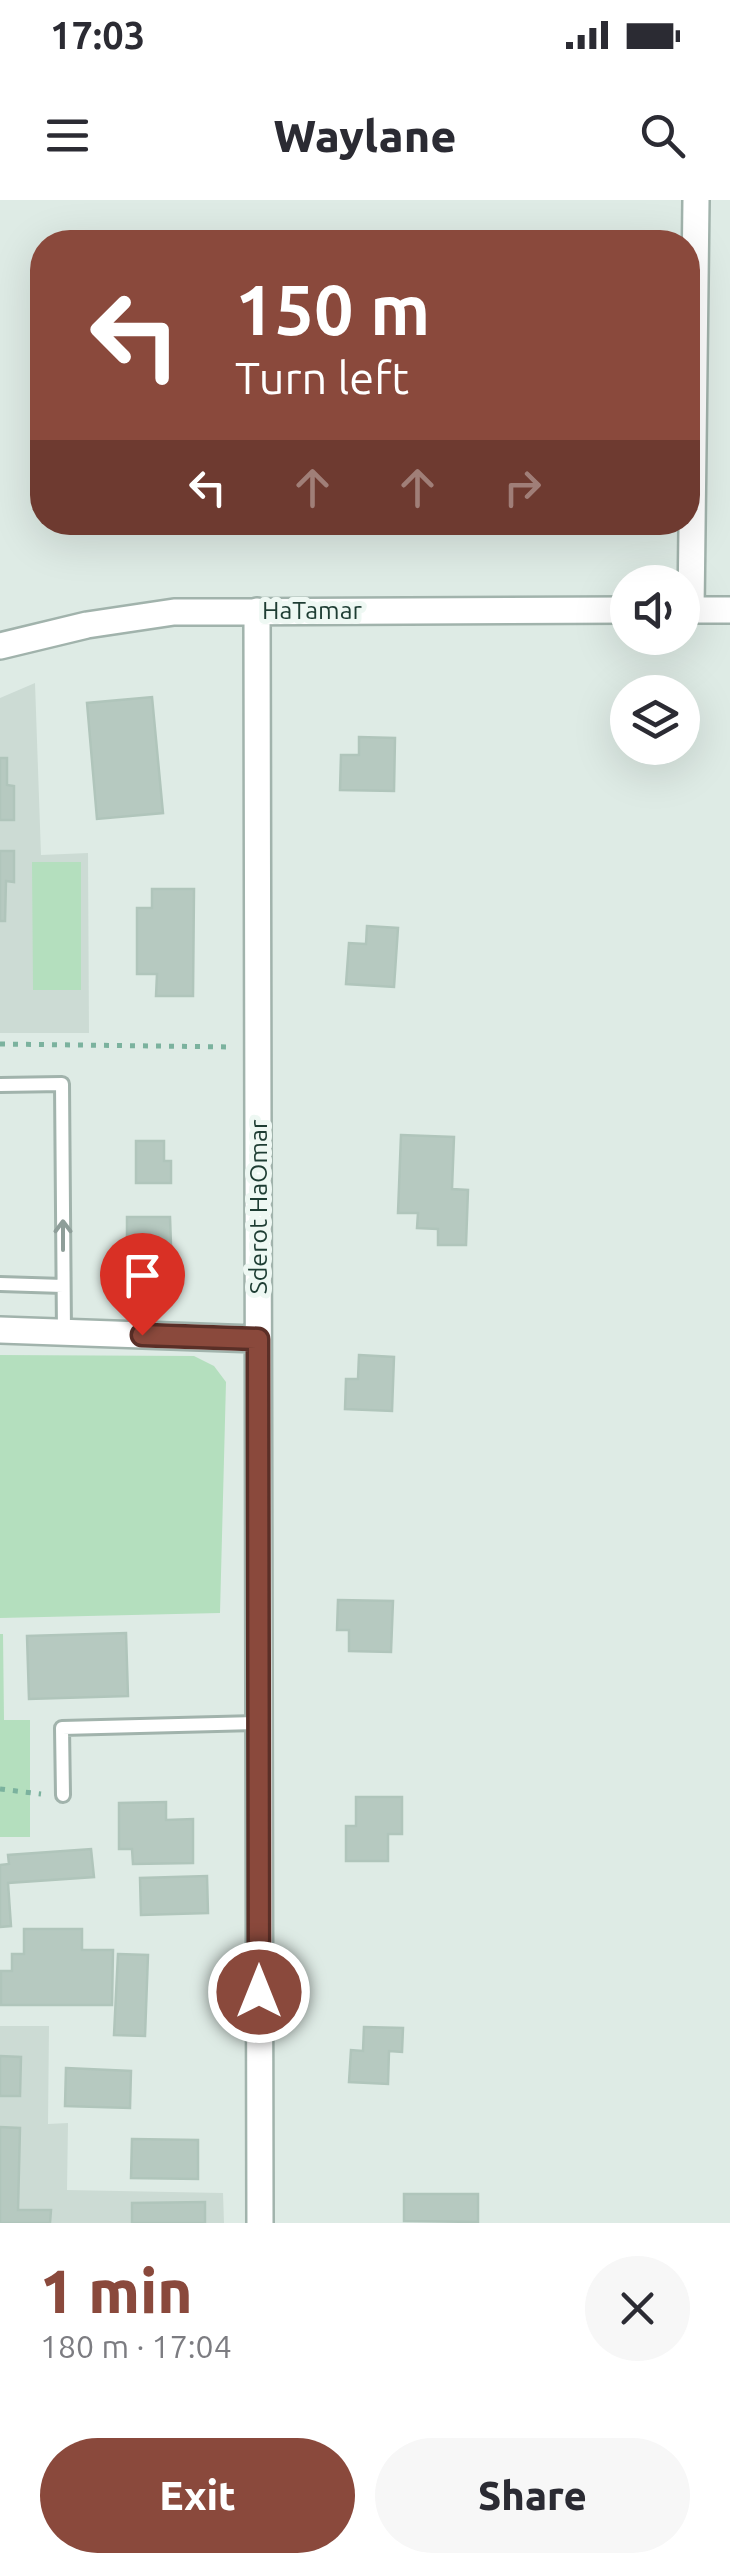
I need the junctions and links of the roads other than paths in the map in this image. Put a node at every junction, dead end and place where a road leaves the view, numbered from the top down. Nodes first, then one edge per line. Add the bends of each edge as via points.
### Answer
1 (696, 200) edge
2 (695, 230) edge
3 (688, 535) edge
4 (687, 565) edge
5 (257, 610) junction
6 (610, 610) edge
7 (700, 610) edge
8 (730, 610) edge
9 (0, 646) edge
10 (0, 1085) edge
11 (0, 1284) edge
12 (63, 1286) junction
13 (0, 1330) edge
14 (64, 1332) junction
15 (258, 1339) junction
16 (259, 1723) junction
17 (63, 1794) road end
18 (260, 2223) edge

1 - 2 street
3 - 4 street
5 - 6 street, HaTamar
5 - 9 street, HaTamar via 174,612
5 - 15 street, Sderot HaOmar
7 - 8 street
12 -> 10 lane via 62,1084
11 - 12 lane
12 - 14 lane
13 - 14 street
14 - 15 street
15 - 16 street, Sderot HaOmar
16 - 17 lane via 62,1728
16 - 18 street, Sderot HaOmar

